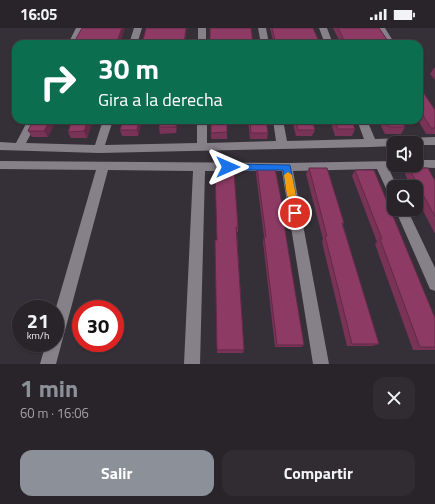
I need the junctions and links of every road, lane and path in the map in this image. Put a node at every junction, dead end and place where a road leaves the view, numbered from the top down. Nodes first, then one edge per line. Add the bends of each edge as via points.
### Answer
1 (80, 28) edge
2 (138, 28) edge
3 (202, 28) edge
4 (262, 28) edge
5 (323, 28) edge
6 (381, 28) edge
7 (74, 40) edge
8 (134, 40) edge
9 (202, 40) edge
10 (264, 40) edge
11 (328, 40) edge
12 (388, 40) edge
13 (31, 124) edge
14 (107, 124) edge
15 (202, 124) edge
16 (279, 124) edge
17 (364, 124) edge
18 (435, 141) edge
19 (372, 142) junction
20 (282, 145) junction
21 (0, 146) edge
22 (19, 147) junction
23 (202, 147) junction
24 (99, 149) junction
25 (423, 164) edge
26 (435, 164) edge
27 (0, 165) edge
28 (381, 165) junction
29 (387, 165) edge
30 (103, 166) junction
31 (199, 167) junction
32 (287, 167) junction
33 (388, 180) edge
34 (404, 216) edge
35 (435, 284) edge
36 (64, 306) edge
37 (51, 352) edge
38 (48, 364) edge
39 (192, 364) edge
40 (321, 364) edge

1 - 7 street
2 - 8 street
3 - 9 street
4 - 10 street
5 - 11 street
6 - 12 street
13 - 22 street
14 - 24 street
15 - 23 street
16 - 20 street
17 - 19 street
18 - 19 street
19 - 20 street
20 - 23 street
21 - 22 street
22 - 24 street
23 - 24 street
25 - 26 street
27 - 30 street
28 - 29 street
28 - 32 street
28 - 33 street
30 - 31 street
30 - 36 street
31 - 32 street
31 - 39 street
32 - 40 street
34 - 35 street
37 - 38 street

